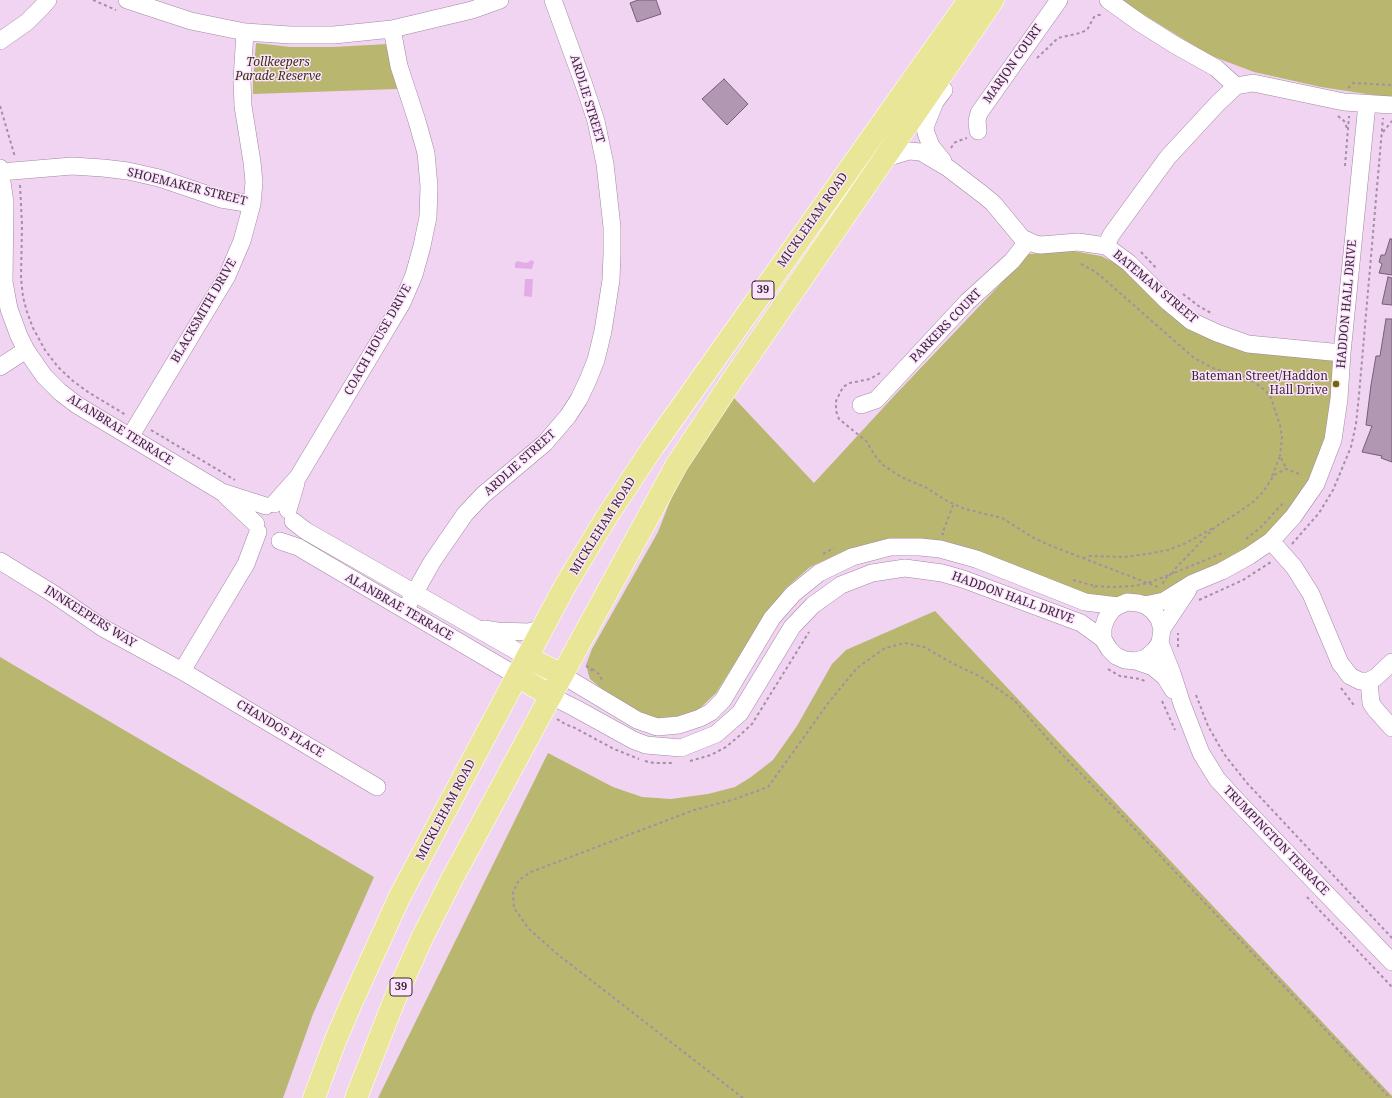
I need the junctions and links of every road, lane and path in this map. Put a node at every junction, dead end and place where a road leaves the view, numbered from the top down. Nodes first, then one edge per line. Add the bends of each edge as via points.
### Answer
1 (48, 0) edge
2 (127, 0) edge
3 (500, 0) edge
4 (553, 0) edge
5 (969, 0) edge
6 (993, 0) edge
7 (1000, 0) edge
8 (1059, 0) edge
9 (1107, 8) edge
10 (392, 30) junction
11 (245, 32) junction
12 (0, 41) edge
13 (1037, 58) dead end
14 (1392, 84) edge
15 (1236, 86) junction
16 (1392, 105) edge
17 (1354, 110) junction
18 (1392, 120) edge
19 (978, 131) joint
20 (1348, 131) dead end
21 (1381, 134) dead end
22 (883, 160) junction
23 (950, 161) junction
24 (1, 170) edge
25 (252, 204) junction
26 (1027, 242) junction
27 (1106, 246) junction
28 (1140, 252) dead end
29 (1081, 264) dead end
30 (1160, 272) dead end
31 (1180, 291) dead end
32 (1216, 315) dead end
33 (26, 350) junction
34 (1342, 353) junction
35 (0, 367) edge
36 (881, 372) dead end
37 (861, 405) dead end
38 (130, 437) junction
39 (1280, 456) junction
40 (1287, 470) junction
41 (1305, 470) dead end
42 (1270, 479) junction
43 (222, 492) junction
44 (1286, 499) dead end
45 (280, 510) junction
46 (1215, 527) junction
47 (266, 534) junction
48 (1244, 541) dead end
49 (1271, 541) junction
50 (1226, 551) dead end
51 (1083, 558) junction
52 (0, 561) edge
53 (1172, 574) junction
54 (1169, 576) junction
55 (1148, 583) junction
56 (1193, 583) junction
57 (1095, 586) dead end
58 (414, 593) junction
59 (1165, 595) junction
60 (1145, 605) junction
61 (1118, 606) junction
62 (405, 610) junction
63 (478, 628) junction
64 (543, 628) junction
65 (813, 628) dead end
66 (1179, 629) dead end
67 (1161, 636) junction
68 (1103, 639) junction
69 (1178, 648) dead end
70 (527, 657) junction
71 (1136, 661) junction
72 (1392, 662) edge
73 (1106, 667) dead end
74 (182, 671) junction
75 (562, 675) junction
76 (517, 676) junction
77 (1153, 677) junction
78 (1140, 679) junction
79 (1369, 681) junction
80 (1194, 691) dead end
81 (551, 696) junction
82 (1159, 696) dead end
83 (1182, 704) junction
84 (560, 722) dead end
85 (1392, 728) edge
86 (1177, 734) dead end
87 (680, 762) dead end
88 (686, 762) dead end
89 (377, 787) dead end
90 (1302, 892) dead end
91 (1392, 938) edge
92 (1392, 962) edge
93 (1392, 987) edge
94 (314, 1098) edge
95 (356, 1098) edge
96 (743, 1098) edge
97 (1390, 1098) edge

1 - 12 street via 26,22
2 - 11 street via 191,21
3 - 10 street via 472,10
4 - 58 street, ARDLIE STREET via 596,121 606,164 612,241 603,331 588,380 568,416 545,443 483,495 465,514
5 - 64 main road, MICKLEHAM ROAD / 39 via 653,447 606,518
6 - 22 main road, MICKLEHAM ROAD / 39
7 - 23 street via 985,30 935,102 927,119 926,133 931,146
8 - 19 street, MARJON COURT via 979,113
9 - 13 path via 1094,17 1086,30 1080,34 1058,38
9 - 15 street via 1140,23 1216,68
10 - 11 street via 334,35
10 - 45 street, COACH HOUSE DRIVE via 399,66 426,153 428,217 422,246 402,303
11 - 25 street, BLACKSMITH DRIVE via 243,106 254,182
14 - 17 path via 1353,83 1346,89
15 - 17 street via 1253,83
15 - 27 street via 1168,157 1111,235
16 - 17 street
17 - 18 path
17 - 20 path via 1334,114 1344,121
17 - 34 street, HADDON HALL DRIVE
18 - 21 path
19 - 23 path via 969,138 954,143
22 - 23 street via 915,151
22 - 75 main road, MICKLEHAM ROAD / 39 via 677,464
23 - 26 street via 993,203
24 - 25 street, SHOEMAKER STREET via 72,166 128,171 221,198
24 - 33 street, ALANBRAE TERRACE via 6,232 4,282 9,309
25 - 38 street, BLACKSMITH DRIVE via 242,241 226,276
26 - 27 street, BATEMAN STREET via 1042,246 1078,242
26 - 37 street, PARKERS COURT via 1012,261 967,302 876,400
27 - 34 street, BATEMAN STREET via 1129,263 1191,321 1217,334 1248,344
28 - 30 path
29 - 39 path via 1096,272 1194,358 1215,369 1250,379 1266,391 1280,425
31 - 32 path via 1200,307
33 - 35 street
33 - 38 street, ALANBRAE TERRACE via 44,376 60,392
34 - 49 street, HADDON HALL DRIVE via 1333,440 1316,484 1293,517
36 - 51 path via 870,379 843,387 836,401 836,411 839,419 866,441 883,466 947,501 965,509 1002,518 1043,542
38 - 43 street, ALANBRAE TERRACE
39 - 40 path
39 - 42 path
40 - 41 path via 1302,477
40 - 42 path
42 - 46 path via 1263,492 1253,502
43 - 45 street, ALANBRAE TERRACE
43 - 47 street, ALANBRAE TERRACE
44 - 48 path via 1277,512
45 - 47 street via 258,514
45 - 47 street via 293,528 290,534 286,538
45 - 58 street, ALANBRAE TERRACE via 306,532
46 - 51 path via 1168,550 1124,557
46 - 53 path
47 - 62 street, ALANBRAE TERRACE via 298,547
47 - 74 street
49 - 56 street, HADDON HALL DRIVE via 1250,556
49 - 79 street via 1294,568 1310,594 1340,663 1350,676 1360,681
50 - 53 path
51 - 55 path
52 - 74 street, INNKEEPERS WAY via 103,628
53 - 54 path
54 - 55 path
54 - 59 path via 1164,580
55 - 57 path via 1135,586
55 - 59 path via 1156,586
56 - 59 street, HADDON HALL DRIVE
56 - 67 street via 1172,612
58 - 62 street, ARDLIE STREET
58 - 63 street, ALANBRAE TERRACE
59 - 60 street, HADDON HALL DRIVE via 1164,601
60 - 61 street via 1127,602
60 - 67 street via 1159,619
61 - 68 street via 1106,618
61 - 75 street, HADDON HALL DRIVE via 1085,602 976,559 940,549 890,547 852,556 819,573 793,594 772,618 723,700 711,712 696,720 658,727 637,720
62 - 76 street, ALANBRAE TERRACE
63 - 64 street via 529,632
63 - 70 street, ALANBRAE TERRACE
64 - 70 main road, MICKLEHAM ROAD / 39
65 - 88 path via 752,724 726,747 711,755
66 - 69 path
67 - 71 street via 1154,651 1146,658
67 - 83 street, TRUMPINGTON TERRACE
68 - 71 street via 1116,656
68 - 81 street, HADDON HALL DRIVE via 1081,623 963,579 905,568 872,573 841,585 813,605 792,627 740,713 716,734 681,748 639,743
70 - 75 main road
70 - 76 main road, MICKLEHAM ROAD / 39
71 - 77 street, TRUMPINGTON TERRACE via 1153,667
72 - 79 street
73 - 78 path via 1120,676
74 - 89 street, CHANDOS PLACE
75 - 81 main road, MICKLEHAM ROAD / 39
76 - 81 main road
76 - 94 main road, MICKLEHAM ROAD / 39 via 399,898 348,1011
77 - 78 path
77 - 78 path via 1153,674
77 - 83 street, TRUMPINGTON TERRACE via 1165,677
79 - 85 street via 1371,703
80 - 91 path via 1208,726 1224,754 1247,783
81 - 95 main road, MICKLEHAM ROAD / 39 via 422,938
82 - 86 path
83 - 92 street, TRUMPINGTON TERRACE via 1201,754 1218,779
84 - 87 path via 632,757 654,763
90 - 93 path
96 - 97 path via 556,953 529,929 514,908 513,892 519,880 531,872 694,810 768,787 856,668 885,648 904,643 924,647 981,676 1016,701 1052,744

